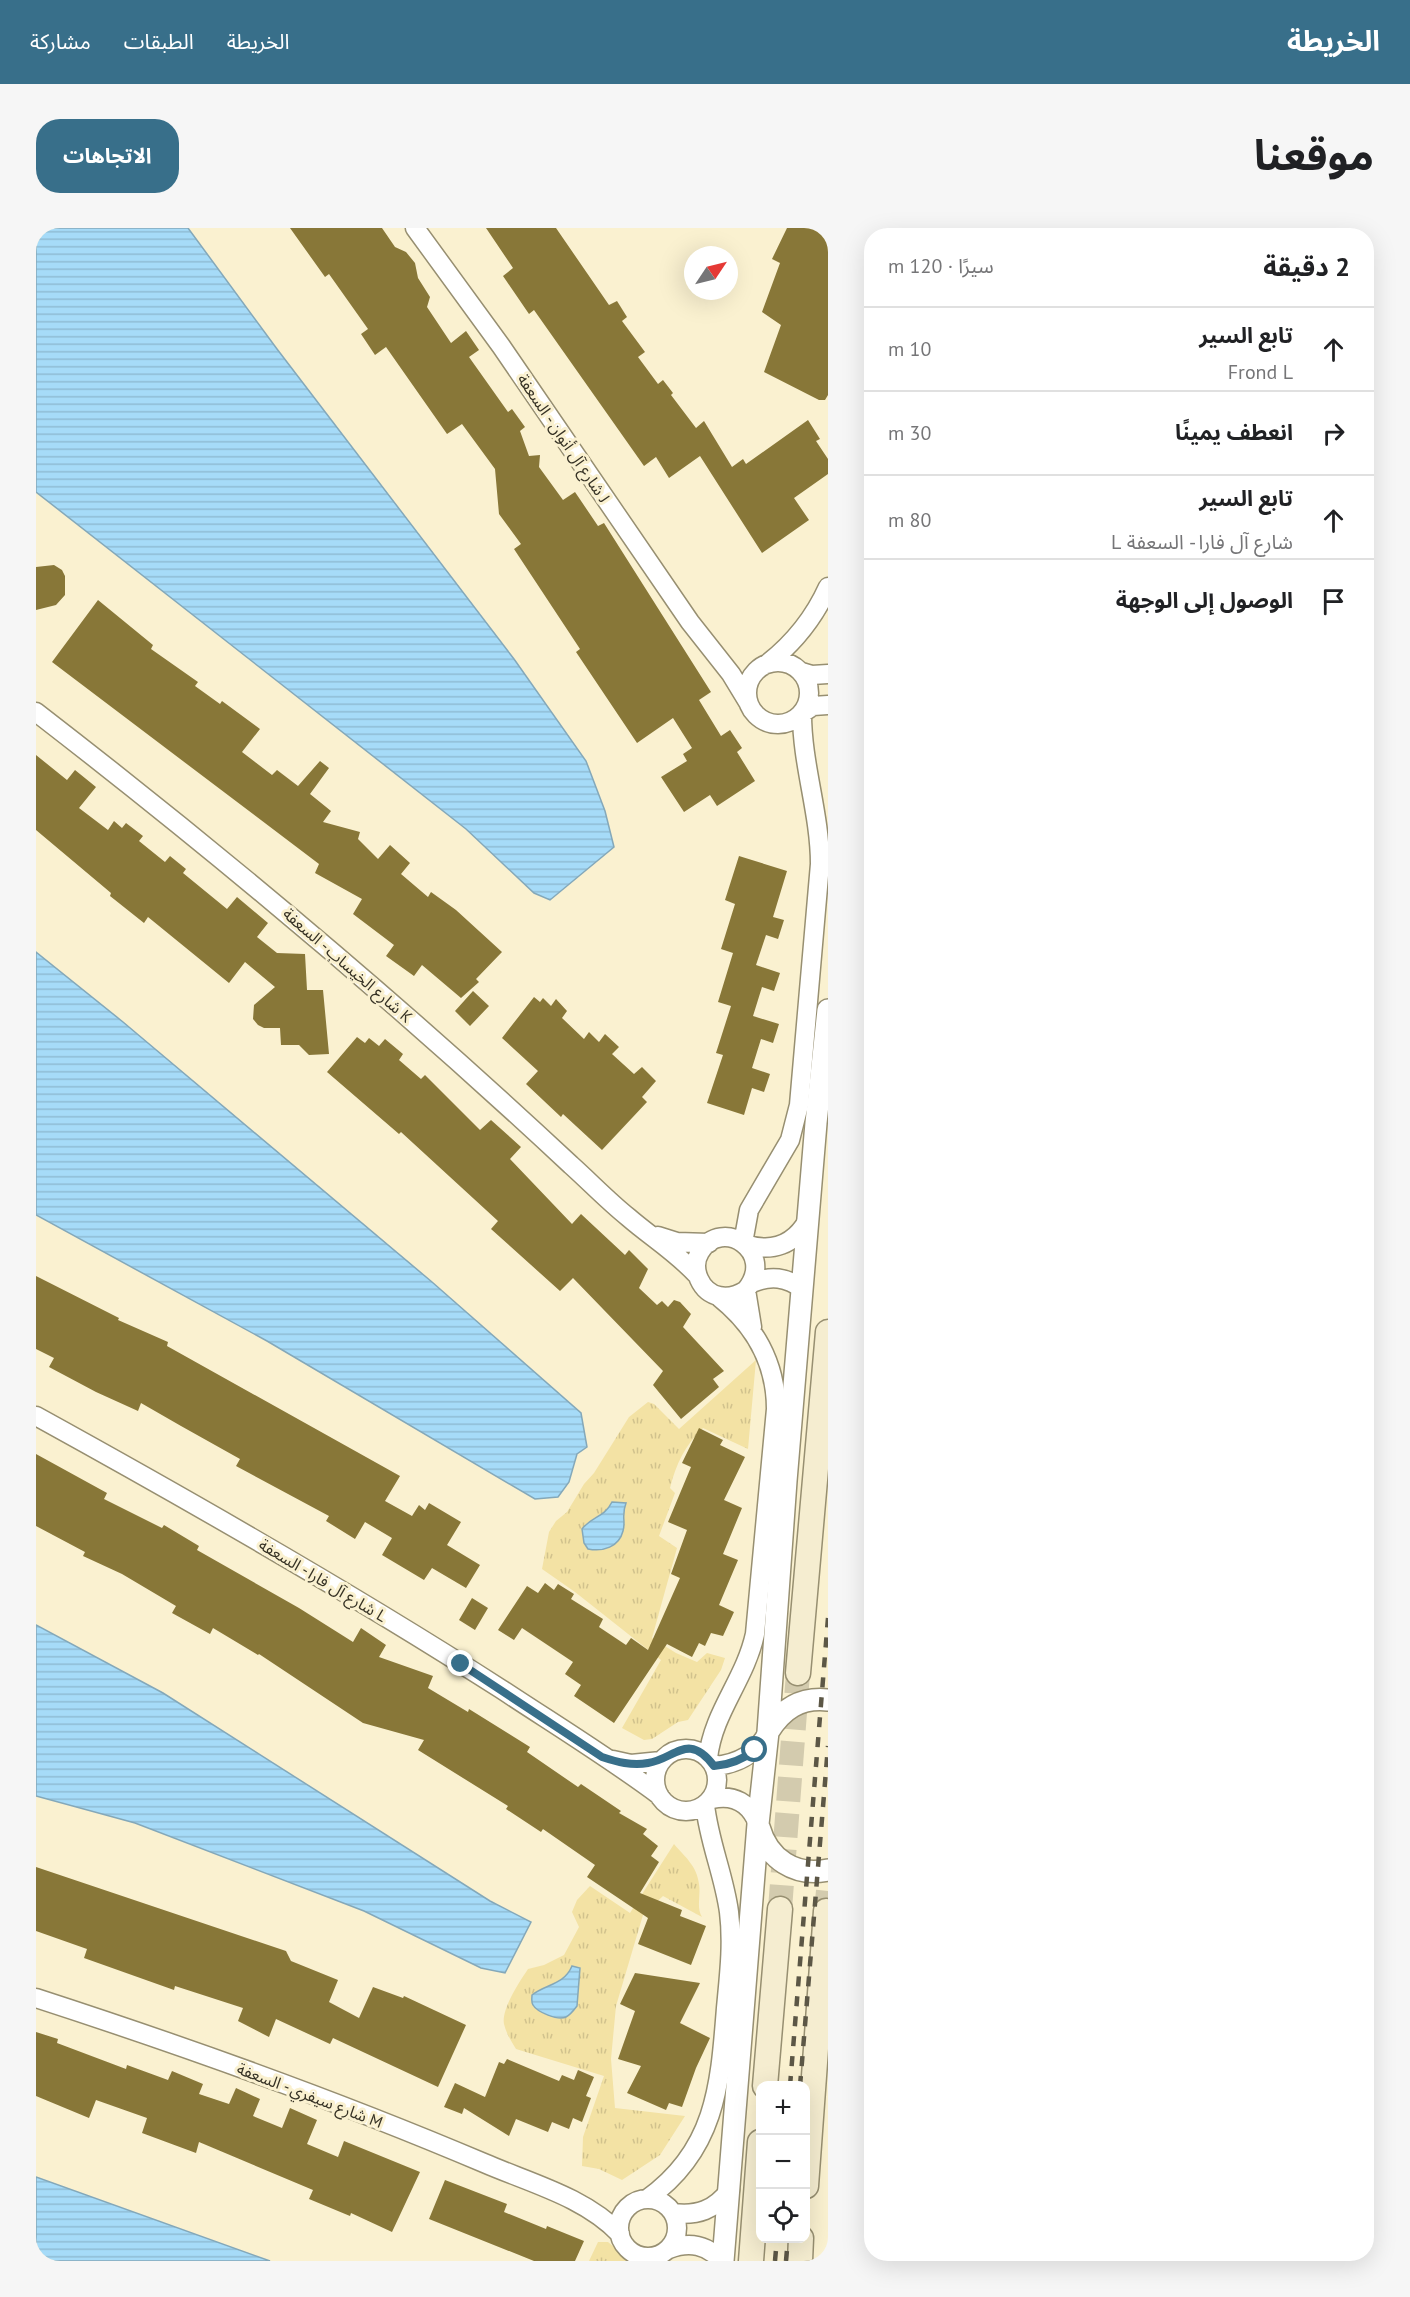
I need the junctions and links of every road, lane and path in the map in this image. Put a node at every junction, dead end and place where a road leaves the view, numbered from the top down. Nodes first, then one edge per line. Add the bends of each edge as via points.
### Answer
1 (415, 228) edge
2 (828, 587) edge
3 (808, 622) junction
4 (712, 650) junction
5 (763, 666) junction
6 (800, 671) junction
7 (828, 674) edge
8 (748, 702) junction
9 (828, 705) edge
10 (36, 712) edge
11 (803, 713) junction
12 (771, 724) junction
13 (806, 771) junction
14 (828, 1010) edge
15 (754, 1200) junction
16 (808, 1220) junction
17 (647, 1232) junction
18 (711, 1241) junction
19 (744, 1243) junction
20 (697, 1275) junction
21 (749, 1287) junction
22 (803, 1289) junction
23 (719, 1297) junction
24 (828, 1332) edge
25 (754, 1334) junction
26 (36, 1416) edge
27 (798, 1673) tunnel mouth
28 (828, 1700) edge
29 (720, 1715) junction
30 (768, 1732) junction
31 (684, 1749) junction
32 (602, 1757) junction
33 (662, 1761) junction
34 (711, 1762) junction
35 (659, 1795) junction
36 (709, 1802) junction
37 (680, 1810) junction
38 (758, 1824) junction
39 (716, 1856) junction
40 (828, 1870) edge
41 (780, 1909) tunnel mouth
42 (826, 1911) dead end
43 (36, 1998) edge
44 (765, 2081) edge
45 (810, 2135) edge
46 (683, 2165) junction
47 (756, 2189) edge
48 (730, 2190) junction
49 (640, 2201) junction
50 (579, 2203) junction
51 (672, 2211) junction
52 (620, 2234) junction
53 (801, 2243) edge
54 (666, 2254) edge
55 (640, 2258) edge
56 (722, 2261) edge
57 (751, 2261) edge
58 (800, 2261) edge

1 - 4 street, شارع آل أنوان - السعفة J
2 - 3 street
3 - 5 street via 794,641
3 - 6 street via 799,650
4 - 5 street, شارع آل أنوان - السعفة J via 734,663
4 - 8 street, شارع آل أنوان - السعفة J
5 - 6 street via 784,662
5 - 8 street via 748,683
6 - 7 street
6 - 11 street via 809,687
8 - 12 street via 753,712
9 - 11 street via 813,706
10 - 17 street, شارع الخيساب - السعفة K via 340,957
11 - 12 street via 788,723
11 - 13 street
12 - 13 street via 792,744
13 - 15 street via 819,829 820,864 799,1105 790,1140
14 - 16 street
15 - 18 street
15 - 19 street via 746,1221
16 - 19 street via 796,1237 777,1247 766,1249
16 - 22 street
17 - 18 street, شارع الخيساب - السعفة K via 677,1242
17 - 20 street, شارع الخيساب - السعفة K
18 - 19 street via 728,1238
18 - 20 street via 698,1257
19 - 21 street via 755,1258 755,1275
20 - 23 street via 705,1289
21 - 22 street via 762,1279 783,1279
21 - 23 street via 738,1295
21 - 25 street
22 - 30 street
23 - 25 street
24 - 27 main road
25 - 29 street via 769,1364 776,1393 764,1548 752,1650
26 - 32 street, شارع آل فارا - السعفة L via 346,1592
28 - 30 street via 798,1702 781,1714
29 - 31 street
29 - 34 street via 712,1736
30 - 34 street via 747,1757 736,1762
30 - 38 street
31 - 33 street
31 - 34 street via 701,1752
32 - 33 street, شارع آل فارا - السعفة L via 632,1764
32 - 35 street, شارع آل فارا - السعفة L
33 - 35 street via 655,1778
34 - 36 street via 717,1782
35 - 37 street
36 - 37 street via 698,1809
36 - 38 street via 731,1797 740,1801 754,1814
36 - 39 street via 709,1831
37 - 39 street
38 - 40 street via 769,1850 778,1860 804,1871
38 - 48 street
39 - 46 street via 731,1934 720,2081 709,2120
41 - 44 main road
42 - 45 main road
43 - 50 street, شارع سيفري - السعفة M via 334,2103
46 - 49 street via 666,2184
46 - 51 street via 674,2187
47 - 57 main road
48 - 51 street via 722,2201 699,2213
48 - 56 street
49 - 50 street, شارع سيفري - السعفة M via 606,2207
49 - 51 street via 660,2201
49 - 52 street via 621,2217
50 - 52 street, شارع سيفري - السعفة M
51 - 54 street via 677,2231
52 - 55 street via 629,2250
53 - 58 main road
54 - 55 street
54 - 56 street via 678,2246 698,2245

